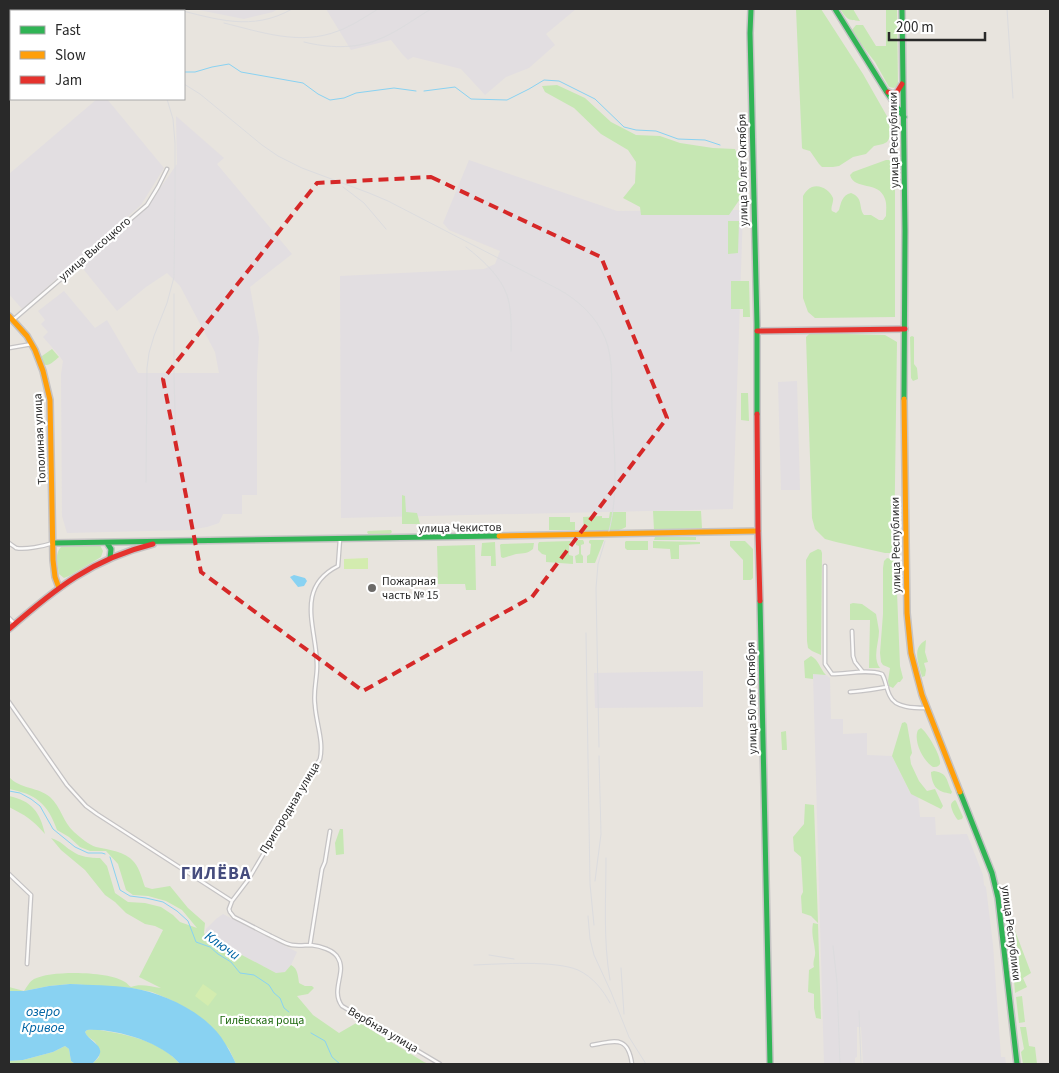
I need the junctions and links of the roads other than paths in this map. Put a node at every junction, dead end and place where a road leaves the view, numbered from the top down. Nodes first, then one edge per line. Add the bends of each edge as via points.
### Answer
1 (751, 9) edge
2 (835, 9) edge
3 (902, 9) edge
4 (903, 82) junction
5 (886, 91) junction
6 (904, 116) junction
7 (168, 169) dead end
8 (10, 318) edge
9 (906, 329) junction
10 (757, 331) junction
11 (32, 344) junction
12 (9, 348) edge
13 (758, 531) junction
14 (340, 539) junction
15 (163, 542) junction
16 (9, 543) edge
17 (53, 543) junction
18 (106, 543) junction
19 (110, 558) junction
20 (825, 566) dead end
21 (59, 588) junction
22 (9, 618) edge
23 (15, 624) junction
24 (9, 629) edge
25 (852, 631) dead end
26 (863, 672) junction
27 (887, 687) junction
28 (850, 692) dead end
29 (9, 702) edge
30 (926, 708) junction
31 (330, 831) dead end
32 (9, 874) edge
33 (232, 901) junction
34 (310, 945) junction
35 (27, 964) dead end
36 (592, 1045) dead end
37 (440, 1064) edge
38 (632, 1064) edge
39 (770, 1064) edge
40 (1017, 1064) edge

1 - 10 main road, улица 50 лет Октября
2 - 5 main road
3 - 4 main road, улица Республики
4 - 5 main road via 896,93
4 - 6 main road, улица Республики
5 - 6 main road
6 - 9 main road, улица Республики
7 - 8 street, улица Высоцкого via 147,205
8 - 11 main road, Тополиная улица
9 - 10 main road
9 - 30 main road, улица Республики via 908,626 914,668
10 - 13 main road, улица 50 лет Октября
11 - 12 street
11 - 17 main road, Тополиная улица via 46,378 50,400
13 - 14 main road, улица Чекистов
13 - 39 main road, улица 50 лет Октября
14 - 15 main road, улица Чекистов
14 - 33 street, Пригородная улица via 338,566 329,570 316,584 310,609 317,666 314,703 320,759 248,880
15 - 18 main road
15 - 19 main road
16 - 17 street via 16,548
17 - 18 main road
17 - 21 main road, Тополиная улица
18 - 19 main road via 112,552
19 - 21 main road
20 - 26 street via 825,664 832,674
21 - 23 main road
22 - 23 street
23 - 24 main road
25 - 26 street via 853,656
26 - 27 street via 882,674
27 - 28 street
27 - 30 street via 894,703
29 - 33 street via 86,806
30 - 40 main road, улица Республики via 995,882
31 - 34 street
32 - 35 street via 31,895
33 - 34 street, Вербная улица via 229,909 234,917 288,944
34 - 37 street, Вербная улица via 337,956 341,966 337,996 342,1006
36 - 38 street via 621,1042 628,1048

